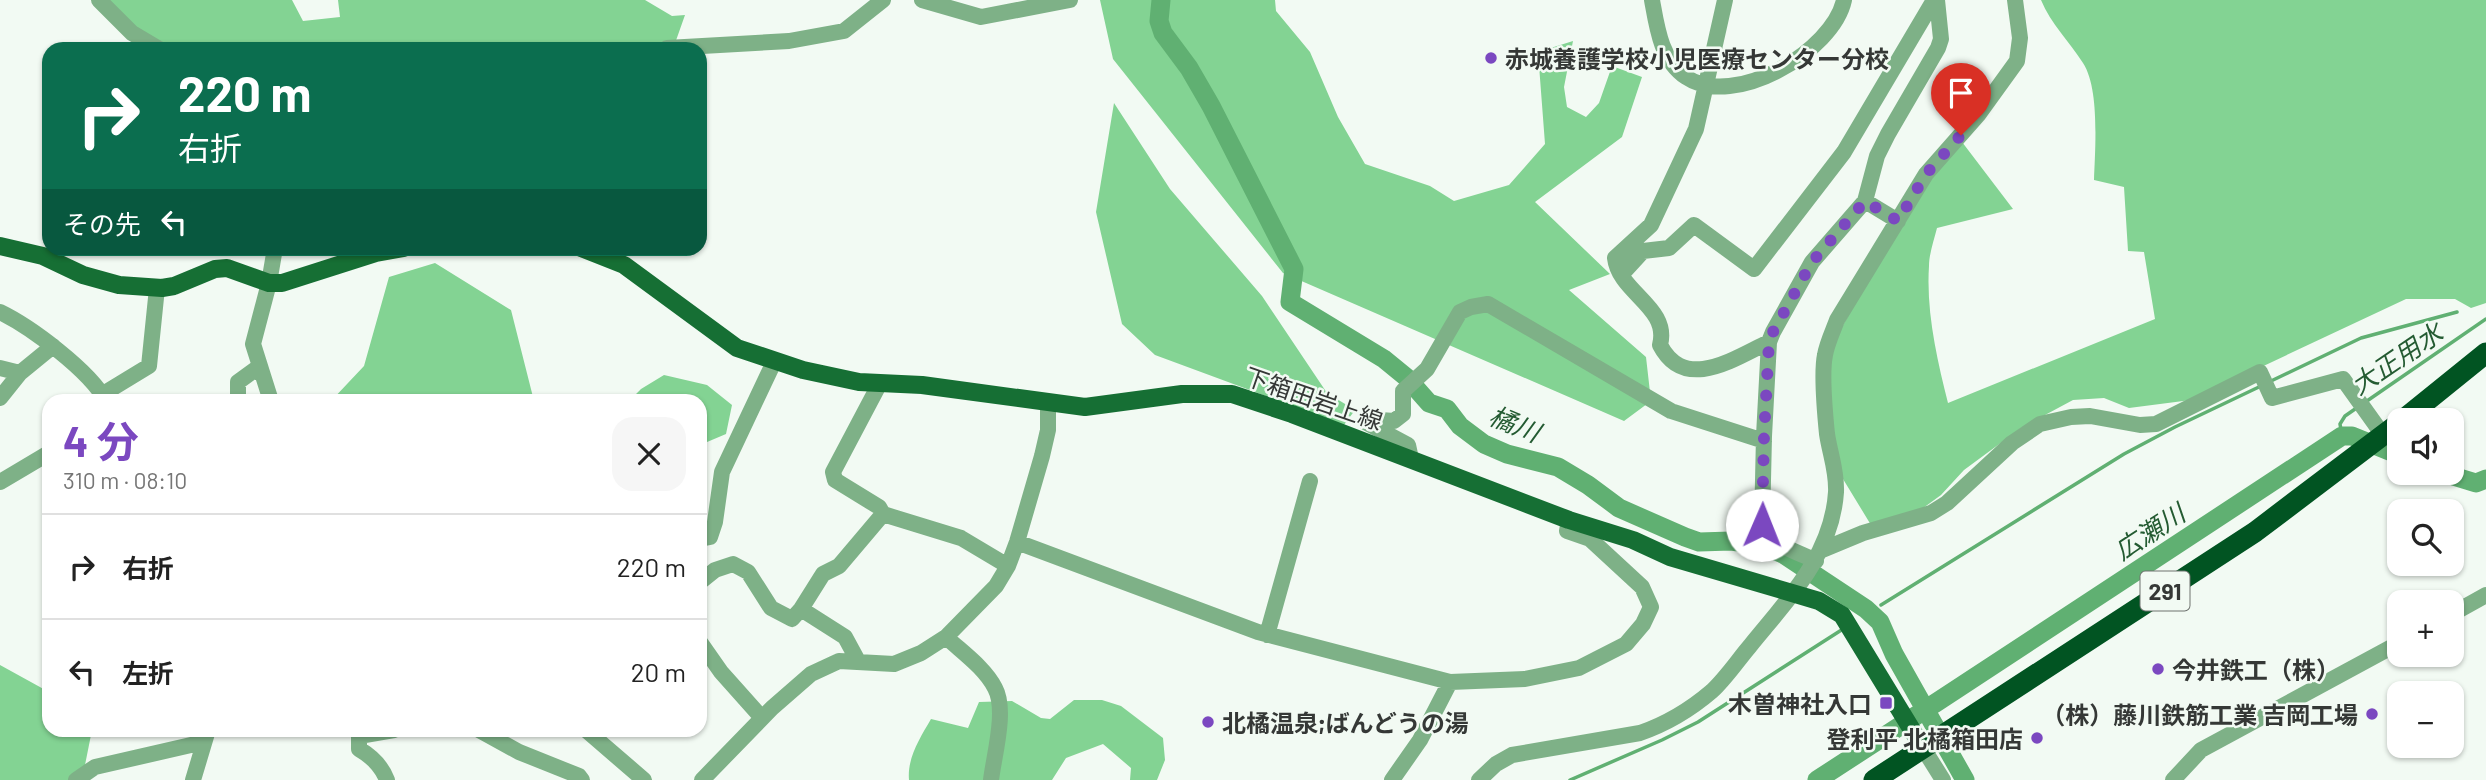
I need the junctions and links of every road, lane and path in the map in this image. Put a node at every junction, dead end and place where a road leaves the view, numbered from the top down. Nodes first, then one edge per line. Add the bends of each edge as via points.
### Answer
1 (99, 0) edge
2 (883, 0) edge
3 (922, 0) edge
4 (1070, 0) edge
5 (1652, 0) edge
6 (1725, 0) edge
7 (1844, 0) edge
8 (1935, 0) edge
9 (2015, 0) edge
10 (867, 6) edge
11 (147, 42) edge
12 (707, 46) edge
13 (1706, 85) junction
14 (1865, 201) junction
15 (1898, 221) junction
16 (0, 246) edge
17 (42, 256) edge
18 (43, 256) edge
19 (274, 256) edge
20 (367, 256) edge
21 (601, 256) edge
22 (1621, 275) junction
23 (269, 282) junction
24 (157, 288) junction
25 (0, 312) edge
26 (1769, 342) junction
27 (53, 346) junction
28 (2486, 353) edge
29 (774, 364) dead end
30 (260, 366) junction
31 (0, 368) edge
32 (20, 373) junction
33 (880, 383) junction
34 (101, 394) edge
35 (108, 394) edge
36 (238, 394) edge
37 (269, 394) edge
38 (0, 398) edge
39 (1048, 402) junction
40 (2386, 433) edge
41 (1763, 441) junction
42 (42, 457) edge
43 (1411, 458) junction
44 (1310, 481) dead end
45 (0, 482) edge
46 (883, 514) junction
47 (1569, 520) junction
48 (707, 538) edge
49 (1017, 542) junction
50 (1817, 558) junction
51 (1009, 566) junction
52 (707, 576) edge
53 (1799, 586) junction
54 (2486, 595) edge
55 (2464, 607) edge
56 (801, 609) junction
57 (1267, 635) junction
58 (946, 637) junction
59 (2387, 649) edge
60 (707, 652) edge
61 (858, 661) junction
62 (1450, 682) junction
63 (762, 718) junction
64 (202, 737) edge
65 (206, 737) edge
66 (359, 737) edge
67 (492, 737) edge
68 (594, 737) edge
69 (1923, 740) junction
70 (76, 780) edge
71 (193, 780) edge
72 (387, 780) edge
73 (582, 780) edge
74 (644, 780) edge
75 (702, 780) edge
76 (991, 780) edge
77 (1392, 780) edge
78 (1479, 780) edge
79 (1874, 780) edge
80 (1943, 780) edge
81 (2173, 780) edge

1 - 11 street
2 - 10 street
3 - 4 street via 981,17
5 - 13 street via 1665,53 1686,78
6 - 13 street
7 - 13 street via 1828,32 1778,70 1753,83 1723,88
8 - 14 street via 1941,39 1938,48 1877,156
8 - 22 street via 1844,152 1754,269 1694,225 1669,248 1643,251
9 - 15 street via 2020,38 2017,61 1926,174
10 - 12 street via 844,31 789,41
13 - 22 street via 1696,129 1661,208 1651,225 1615,258
14 - 15 street
14 - 26 street via 1812,262
15 - 50 street via 1838,320 1824,357 1827,435 1837,477 1836,496
16 - 17 main road
18 - 24 main road via 105,283
19 - 23 street
20 - 23 main road via 282,283
21 - 33 main road, 下箱田岩上線 via 624,265 737,348 803,370
22 - 26 street via 1657,314 1663,336 1660,345 1682,369 1714,368
23 - 24 main road via 227,268
23 - 30 street via 253,344
24 - 35 street via 149,366
25 - 27 street
26 - 41 street
27 - 32 street
27 - 34 street
28 - 40 highway, 291
29 - 48 street via 722,472 715,523
30 - 36 street via 238,382
30 - 37 street
31 - 32 street
32 - 38 street
33 - 39 main road, 下箱田岩上線
33 - 46 street via 833,472 835,480
39 - 43 main road, 下箱田岩上線 via 1086,407 1182,394 1232,394
39 - 49 street via 1048,430
40 - 50 street via 2343,379 2272,398 2260,372 2156,424 2071,416 2040,424 1931,513 1863,533
40 - 69 highway, 291 via 2255,532 1960,726
41 - 43 street via 1671,411 1488,304 1460,312 1427,369 1403,391 1403,414 1394,421 1365,422 1408,445
41 - 50 street via 1765,532 1773,540
42 - 45 street
43 - 47 main road, 下箱田岩上線
44 - 57 street
46 - 51 street via 961,538
46 - 56 street via 839,566 823,574
47 - 53 main road, 下箱田岩上線 via 1670,557
47 - 62 street via 1567,531 1590,539 1642,587 1651,607 1643,624 1626,644 1579,668 1525,679
49 - 51 street
49 - 57 street
50 - 53 street
51 - 58 street via 996,586
52 - 56 street via 733,564 748,572 771,608 792,619
53 - 69 main road, 下箱田岩上線 via 1842,615 1900,711
53 - 78 street via 1713,690 1679,715 1640,733 1512,755
54 - 55 street
56 - 61 street via 845,637
57 - 62 street
58 - 61 street via 894,664
58 - 76 street via 996,690 1001,708
59 - 81 street via 2201,750
60 - 63 street
61 - 63 street via 839,661 811,674
62 - 77 street via 1420,740
63 - 75 street
64 - 70 street via 95,767
65 - 71 street
66 - 72 street via 359,749
67 - 73 street
68 - 74 street
69 - 79 highway, 291
69 - 80 street

